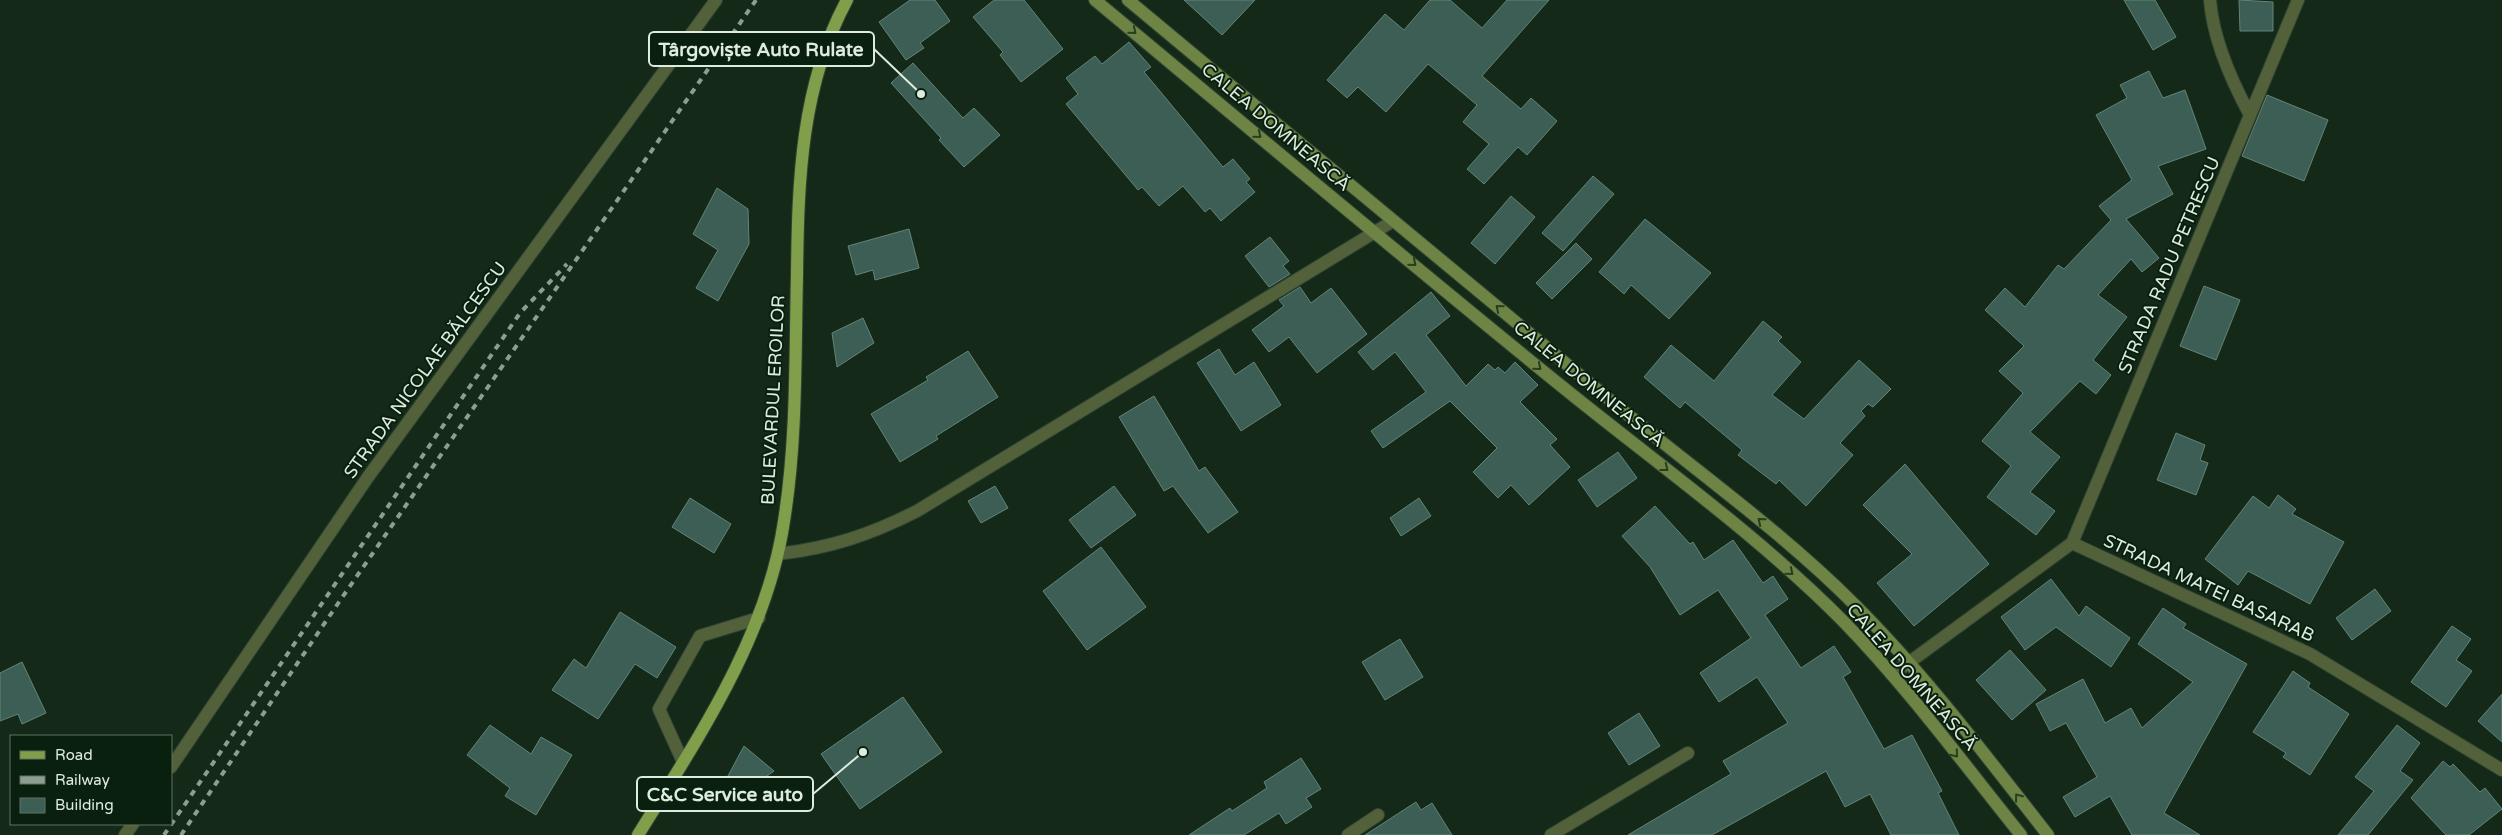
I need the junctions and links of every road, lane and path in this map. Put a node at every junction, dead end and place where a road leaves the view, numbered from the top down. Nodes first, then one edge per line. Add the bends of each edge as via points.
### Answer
1 (716, 0) edge
2 (847, 0) edge
3 (1095, 0) edge
4 (1128, 0) edge
5 (2210, 0) edge
6 (2298, 0) edge
7 (2250, 115) junction
8 (1393, 221) junction
9 (1375, 232) junction
10 (2072, 543) junction
11 (778, 554) junction
12 (758, 618) junction
13 (1910, 662) junction
14 (1892, 675) junction
15 (1688, 753) dead end
16 (683, 762) junction
17 (172, 766) edge
18 (2502, 770) edge
19 (1378, 816) dead end
20 (638, 835) edge
21 (1348, 835) edge
22 (1551, 835) edge
23 (2021, 835) edge
24 (2048, 835) edge

1 - 17 street, STRADA NICOLAE BĂLCESCU via 368,477
2 - 11 main road, BULEVARDUL EROILOR via 816,76 800,169 795,398 790,480
3 -> 9 main road, CALEA DOMNEASCĂ
4 - 8 main road, CALEA DOMNEASCĂ
5 - 7 street via 2215,35 2237,92
6 - 7 street, STRADA RADU PETRESCU
7 - 10 street, STRADA RADU PETRESCU
8 - 9 street
13 -> 8 main road, CALEA DOMNEASCĂ via 1853,603 1764,523
9 - 11 street via 917,511 880,530 846,542
9 -> 14 main road, CALEA DOMNEASCĂ via 1798,578
10 - 13 street
10 - 18 street, STRADA MATEI BASARAB via 2310,654
11 - 12 main road, BULEVARDUL EROILOR
12 - 16 main road, BULEVARDUL EROILOR via 729,681
12 - 16 street via 700,636 659,709
13 - 14 street
24 -> 13 main road, CALEA DOMNEASCĂ
14 -> 23 main road, CALEA DOMNEASCĂ
15 - 22 street
16 - 20 main road, BULEVARDUL EROILOR
19 - 21 street

